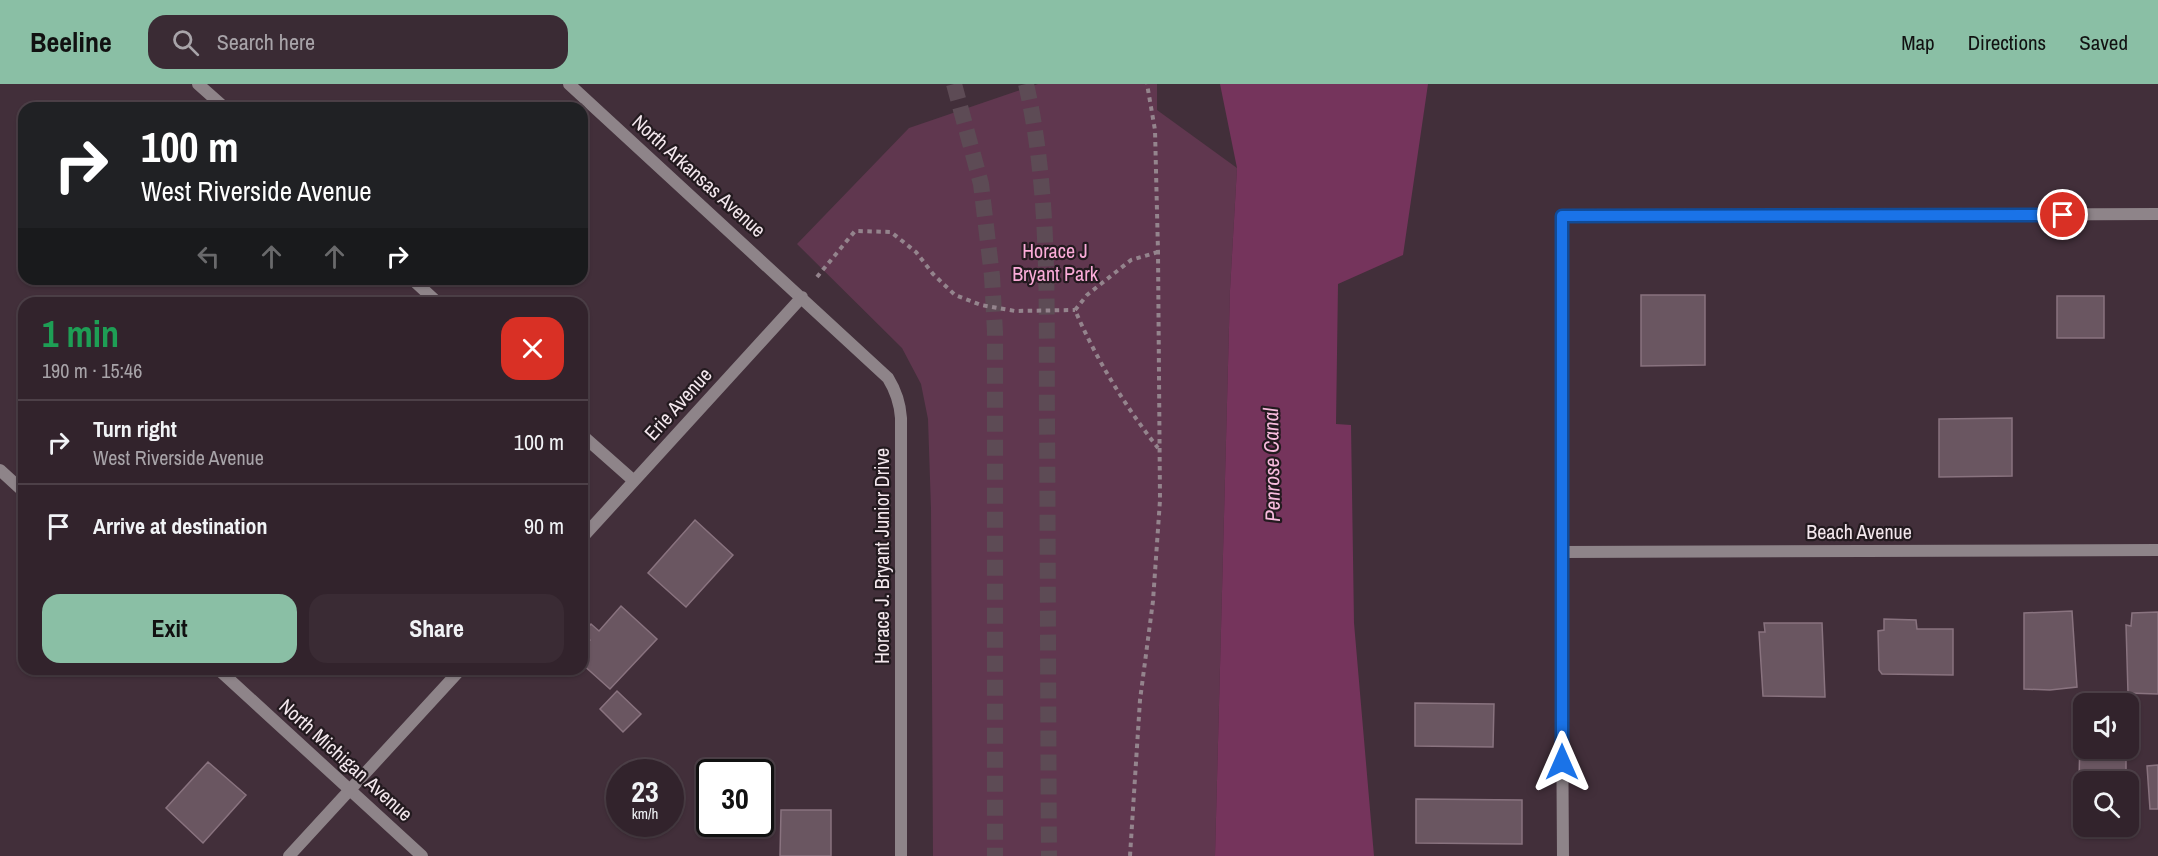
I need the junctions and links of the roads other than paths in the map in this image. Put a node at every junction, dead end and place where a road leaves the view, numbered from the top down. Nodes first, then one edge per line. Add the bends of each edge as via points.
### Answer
1 (198, 84) edge
2 (569, 84) edge
3 (218, 102) edge
4 (2158, 214) edge
5 (418, 285) edge
6 (432, 297) edge
7 (802, 297) junction
8 (588, 440) edge
9 (0, 470) edge
10 (634, 481) junction
11 (18, 486) edge
12 (588, 531) edge
13 (2158, 550) edge
14 (1561, 552) junction
15 (225, 675) edge
16 (455, 675) edge
17 (350, 790) junction
18 (289, 856) edge
19 (422, 856) edge
20 (901, 856) edge
21 (1563, 856) edge

1 - 3 street
2 - 7 street, North Arkansas Avenue
4 - 14 street via 1562,216
5 - 6 street
7 - 10 street, Erie Avenue
7 - 20 street, Horace J. Bryant Junior Drive via 888,378 900,403
8 - 10 street
9 - 11 street
10 - 12 street, Erie Avenue
13 - 14 street, Beach Avenue
14 - 21 street
15 - 17 street, North Michigan Avenue
16 - 17 street
17 - 18 street
17 - 19 street, North Michigan Avenue

